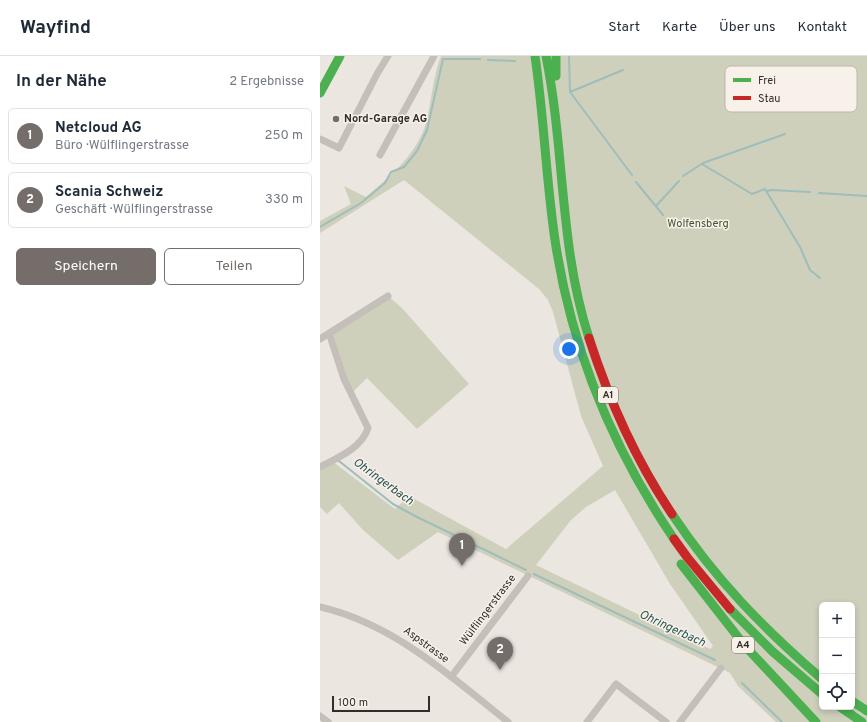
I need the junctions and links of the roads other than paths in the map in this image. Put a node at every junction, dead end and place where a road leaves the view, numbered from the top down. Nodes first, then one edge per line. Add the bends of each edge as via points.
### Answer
1 (388, 56) edge
2 (434, 56) edge
3 (535, 56) edge
4 (546, 56) edge
5 (556, 56) edge
6 (339, 58) edge
7 (320, 93) edge
8 (554, 100) junction
9 (320, 139) edge
10 (380, 155) dead end
11 (388, 296) dead end
12 (329, 333) junction
13 (320, 339) edge
14 (320, 467) edge
15 (637, 482) junction
16 (528, 576) dead end
17 (320, 607) edge
18 (721, 668) dead end
19 (819, 676) edge
20 (451, 677) junction
21 (819, 692) edge
22 (855, 703) edge
23 (844, 710) edge
24 (867, 712) edge
25 (320, 716) edge
26 (328, 722) edge
27 (508, 722) edge
28 (587, 722) edge
29 (666, 722) edge
30 (680, 722) edge
31 (816, 722) edge
32 (862, 722) edge

1 - 9 street via 339,148
2 - 10 street
3 - 15 main road, A1 via 553,229 568,305 580,351 598,402
4 - 8 main road, A1
5 - 8 main road, A1
6 - 7 main road
8 - 19 main road, A1 via 563,210 578,296 597,364 623,429 659,496 706,564 756,621
11 - 12 street
12 - 13 street
12 - 14 street via 344,379 368,428 366,435 346,453
15 - 21 main road, A1 via 675,542 720,598 769,650
15 - 31 main road, A4 via 651,518 709,603 761,666
16 - 20 street, Wülflingerstrasse
17 - 20 street, Aspstrasse via 355,617 390,633
18 - 30 street
20 - 27 street, Aspstrasse
22 - 24 main road
23 - 32 main road
25 - 26 street
28 - 29 street via 616,684

